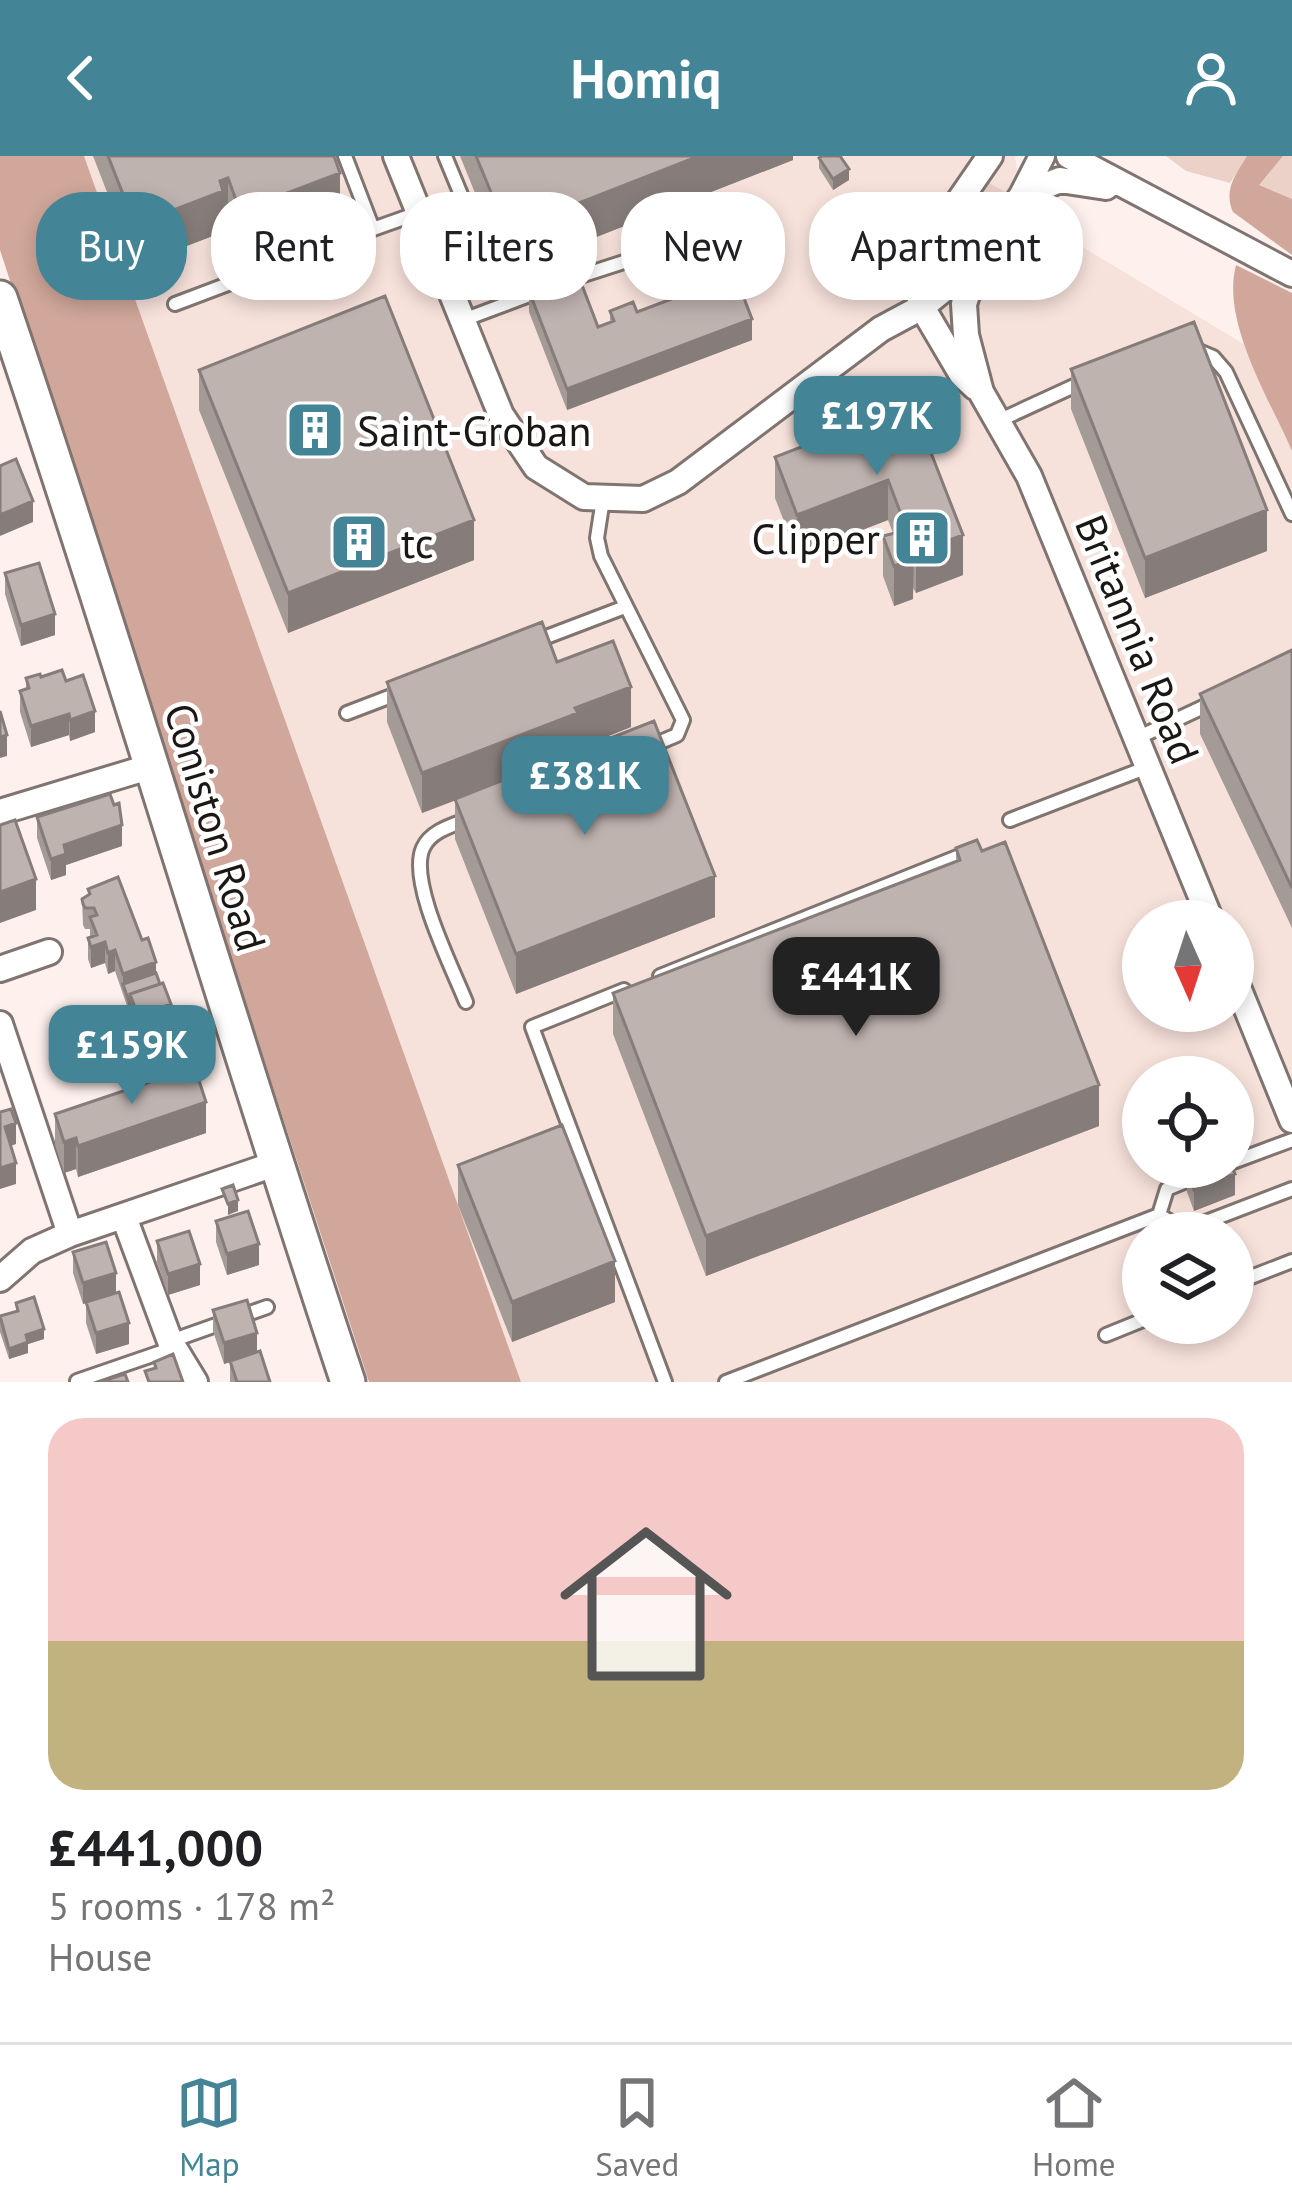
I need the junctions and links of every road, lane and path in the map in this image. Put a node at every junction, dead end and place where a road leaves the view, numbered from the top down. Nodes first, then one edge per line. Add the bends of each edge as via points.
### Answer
1 (345, 156) edge
2 (396, 156) edge
3 (445, 156) edge
4 (990, 156) edge
5 (1042, 156) edge
6 (1070, 156) edge
7 (359, 192) edge
8 (410, 192) edge
9 (460, 192) edge
10 (1024, 192) edge
11 (1030, 192) edge
12 (1145, 199) junction
13 (621, 262) edge
14 (1292, 274) edge
15 (211, 291) edge
16 (0, 298) edge
17 (455, 300) edge
18 (931, 300) edge
19 (965, 300) edge
20 (176, 304) dead end
21 (922, 307) junction
22 (463, 320) junction
23 (1178, 346) edge
24 (1106, 373) edge
25 (981, 392) junction
26 (998, 421) junction
27 (603, 498) junction
28 (1292, 514) edge
29 (625, 607) junction
30 (510, 651) edge
31 (408, 690) edge
32 (1237, 692) edge
33 (347, 713) dead end
34 (1133, 740) junction
35 (627, 756) edge
36 (149, 767) junction
37 (1148, 767) junction
38 (0, 812) edge
39 (481, 814) edge
40 (1010, 820) dead end
41 (962, 855) edge
42 (1202, 900) edge
43 (49, 952) dead end
44 (0, 969) edge
45 (466, 1002) dead end
46 (0, 1024) edge
47 (1254, 1027) edge
48 (1292, 1120) edge
49 (1292, 1140) edge
50 (1254, 1154) edge
51 (275, 1164) junction
52 (1292, 1189) edge
53 (1232, 1212) edge
54 (124, 1216) junction
55 (1122, 1229) edge
56 (70, 1234) junction
57 (1292, 1261) edge
58 (1254, 1276) edge
59 (0, 1279) edge
60 (267, 1307) dead end
61 (1122, 1329) edge
62 (1106, 1335) dead end
63 (171, 1344) junction
64 (77, 1382) edge
65 (195, 1382) edge
66 (348, 1382) edge
67 (665, 1382) edge
68 (726, 1382) edge

1 - 7 lane
2 - 8 street
3 - 9 lane
4 - 21 street via 923,253 915,279
5 - 10 street, Britannia Road
6 - 12 street
11 - 12 street via 1060,180
12 - 14 street
13 - 22 lane
15 - 20 lane
16 - 36 street, Coniston Road
17 - 22 street
18 - 21 street, Britannia Road
19 - 25 street, Britannia Road
21 - 25 street, Britannia Road
21 - 27 street via 881,329 678,482 643,499
22 - 27 street via 501,415 536,467 584,497
23 - 28 lane via 1213,357 1226,372
24 - 26 lane
25 - 26 street, Britannia Road
26 - 34 street, Britannia Road via 1029,476
27 - 29 lane via 597,538
29 - 30 lane
29 - 35 lane via 683,721 676,735
31 - 33 lane
32 - 34 lane
34 - 37 street, Britannia Road
36 - 38 street
36 - 51 street, Coniston Road
37 - 40 lane
37 - 42 street, Britannia Road
39 - 45 lane via 439,831 422,849 420,865
41 - 67 lane via 532,1027
43 - 44 street
46 - 56 street
47 - 48 street
49 - 50 lane
51 - 54 street
51 - 66 street, Coniston Road
52 - 53 lane
54 - 56 street
54 - 63 street
55 - 68 lane
56 - 59 street via 32,1251
57 - 58 lane
60 - 63 lane
61 - 62 lane
63 - 64 lane
63 - 65 street

